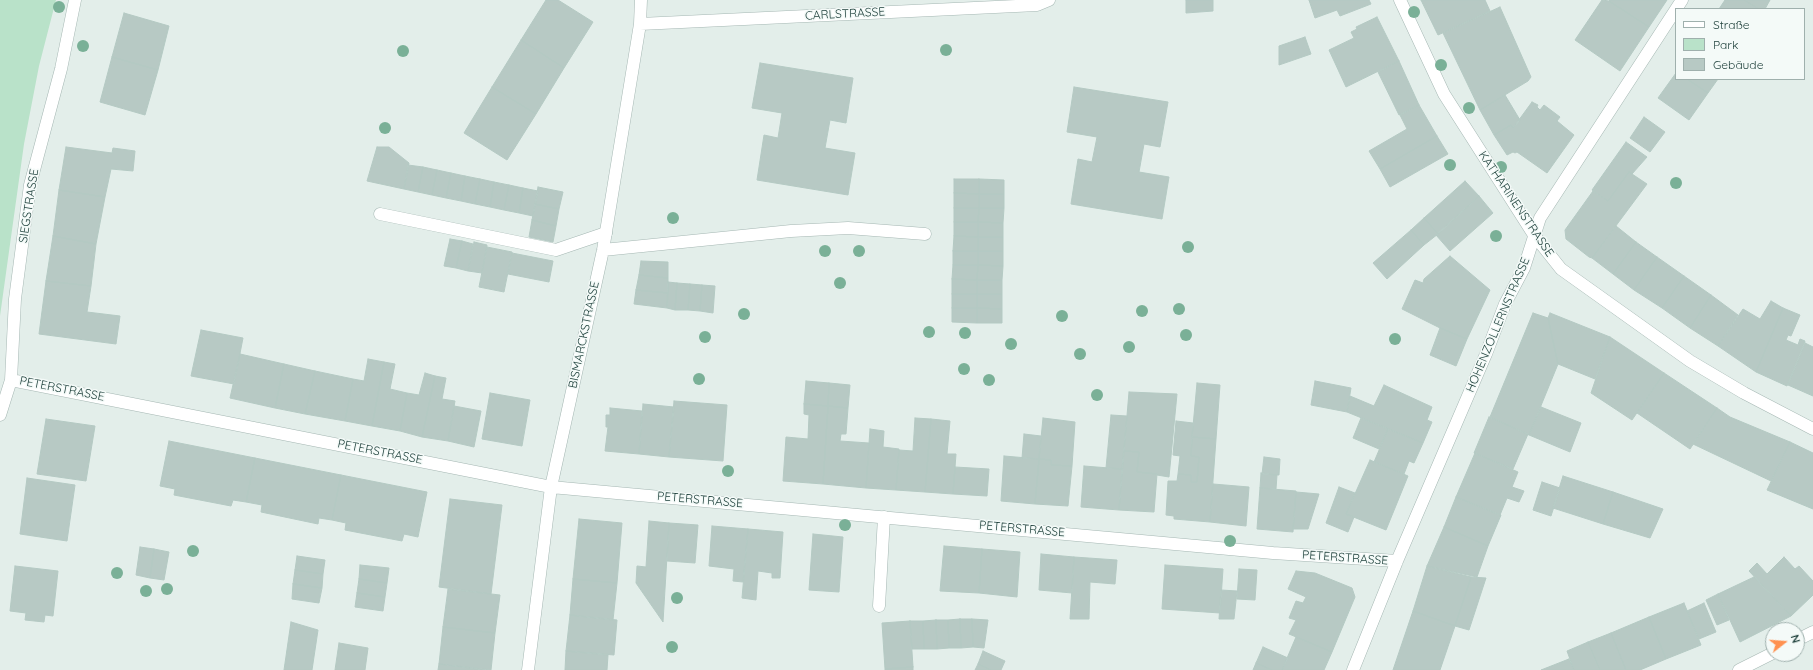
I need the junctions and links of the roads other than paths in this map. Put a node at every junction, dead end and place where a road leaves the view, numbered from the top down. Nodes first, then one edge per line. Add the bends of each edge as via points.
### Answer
1 (76, 0) edge
2 (641, 0) edge
3 (1049, 0) edge
4 (1400, 0) edge
5 (1675, 11) edge
6 (640, 24) junction
7 (380, 214) dead end
8 (606, 233) junction
9 (926, 234) dead end
10 (1534, 234) junction
11 (603, 250) junction
12 (11, 380) junction
13 (0, 415) edge
14 (1813, 429) edge
15 (551, 487) junction
16 (884, 517) junction
17 (1397, 561) junction
18 (879, 606) dead end
19 (1765, 656) edge
20 (528, 670) edge
21 (1353, 670) edge
22 (1739, 670) edge

1 - 12 street, SIEGSTRASSE via 61,69 30,185 15,299
2 - 6 street, BISMARCKSTRASSE
3 - 6 street, CARLSTRASSE via 1037,5
4 - 10 street, KATHARINENSTRASSE via 1444,94
5 - 10 street, HOHENZOLLERNSTRASSE via 1540,218
6 - 8 street, BISMARCKSTRASSE
7 - 8 street via 556,250
8 - 11 street, BISMARCKSTRASSE
9 - 11 street via 848,228 791,231
10 - 14 street, KATHARINENSTRASSE via 1561,269 1684,357 1744,393
10 - 17 street, HOHENZOLLERNSTRASSE via 1524,268 1505,304
11 - 15 street, BISMARCKSTRASSE
12 - 13 street, SIEGSTRASSE
12 - 15 street, PETERSTRASSE
15 - 16 street, PETERSTRASSE
15 - 20 street, BISMARCKSTRASSE
16 - 17 street, PETERSTRASSE via 1273,553
16 - 18 street
17 - 21 street, HOHENZOLLERNSTRASSE
19 - 22 street

